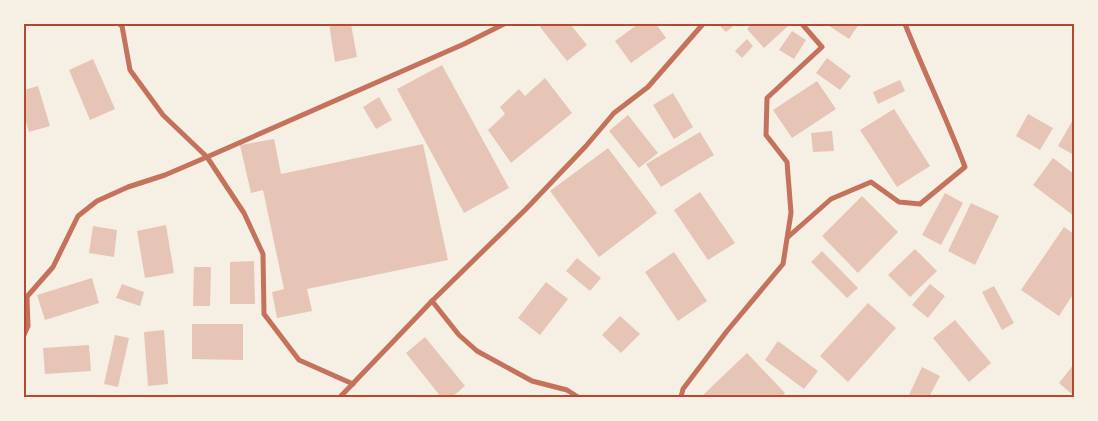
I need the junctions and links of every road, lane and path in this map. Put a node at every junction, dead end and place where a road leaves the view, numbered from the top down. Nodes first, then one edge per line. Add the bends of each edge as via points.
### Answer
1 (119, 24) edge
2 (504, 24) edge
3 (703, 24) edge
4 (802, 24) edge
5 (905, 24) edge
6 (206, 157) junction
7 (787, 238) junction
8 (25, 299) edge
9 (432, 301) junction
10 (24, 335) edge
11 (353, 384) junction
12 (340, 397) edge
13 (578, 397) edge
14 (680, 397) edge

1 - 6 street via 130,70 163,115
2 - 6 street
3 - 9 street via 648,87 614,114 526,209
4 - 7 street via 822,47 767,98 766,135 787,162 791,213
5 - 7 street via 965,167 920,204 899,202 871,182 831,199
6 - 8 street via 97,201 78,216 53,267
6 - 11 street via 244,213 263,254 264,314 299,360
7 - 14 street via 783,264 727,331
8 - 10 street via 28,326
9 - 11 street
9 - 13 street via 459,335 478,351 532,381 567,390
11 - 12 street

